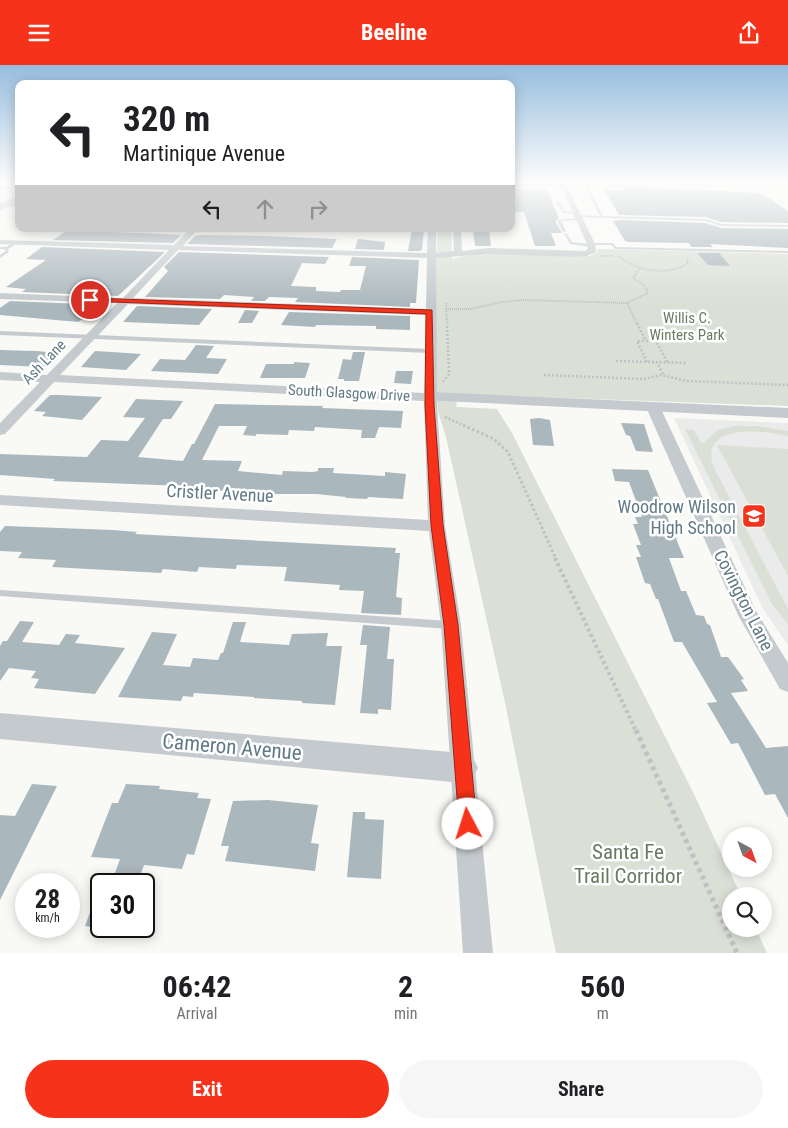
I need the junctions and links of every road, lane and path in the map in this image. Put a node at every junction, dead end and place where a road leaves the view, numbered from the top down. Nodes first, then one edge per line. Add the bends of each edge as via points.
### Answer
1 (560, 223) edge
2 (581, 223) edge
3 (717, 223) edge
4 (788, 226) edge
5 (191, 232) edge
6 (432, 232) edge
7 (457, 232) edge
8 (608, 235) dead end
9 (613, 244) junction
10 (2, 246) edge
11 (592, 246) junction
12 (177, 247) junction
13 (609, 252) dead end
14 (788, 252) edge
15 (458, 254) junction
16 (432, 256) junction
17 (0, 257) edge
18 (687, 258) dead end
19 (640, 268) junction
20 (0, 297) edge
21 (446, 300) dead end
22 (126, 301) junction
23 (627, 303) junction
24 (446, 309) junction
25 (430, 312) junction
26 (0, 333) edge
27 (90, 336) junction
28 (647, 341) junction
29 (430, 351) junction
30 (616, 361) dead end
31 (647, 362) junction
32 (657, 363) junction
33 (668, 363) junction
34 (687, 363) dead end
35 (544, 375) dead end
36 (663, 375) junction
37 (0, 376) edge
38 (50, 378) junction
39 (788, 385) edge
40 (438, 398) junction
41 (653, 407) junction
42 (788, 413) edge
43 (0, 431) edge
44 (0, 500) edge
45 (437, 525) junction
46 (0, 593) edge
47 (451, 625) junction
48 (788, 682) edge
49 (0, 726) edge
50 (463, 768) junction
51 (478, 953) edge
52 (737, 953) edge

1 - 11 lane via 571,243
2 - 11 street
3 - 4 lane
5 - 12 street, Ash Lane
6 - 16 street
7 - 15 street
8 - 9 lane
9 - 11 lane
9 - 14 lane via 615,247
10 - 12 street via 15,243
10 - 17 lane via 8,251
11 - 15 street via 591,251 581,254 482,251
12 - 16 street
12 - 22 street, Ash Lane
13 - 19 path
15 - 16 street
16 - 25 street
18 - 19 path via 687,265 680,269
19 - 23 path via 633,278 647,289 648,295
20 - 22 street
21 - 24 path
22 - 25 street
22 - 27 street, Ash Lane
23 - 24 path via 523,300
23 - 28 path
24 - 40 path via 449,374
25 - 29 street
26 - 27 lane
27 - 29 lane
27 - 38 street, Ash Lane
28 - 31 path via 637,341
28 - 33 path via 656,341
29 - 40 street
30 - 31 path
31 - 32 path
32 - 33 path
32 - 36 path
33 - 34 path
35 - 36 path via 644,379
36 - 39 path via 687,381
37 - 38 street, South Glasgow Drive
38 - 40 street, South Glasgow Drive
38 - 43 street, Ash Lane
40 - 41 street, South Glasgow Drive
40 - 45 street
40 - 52 path via 445,416 484,431 503,445 508,453
41 - 42 street, South Glasgow Drive
41 - 48 street, Covington Lane via 748,615
44 - 45 street, Cristler Avenue
45 - 47 street
46 - 47 lane
47 - 50 street
49 - 50 street, Cameron Avenue
50 - 51 street

